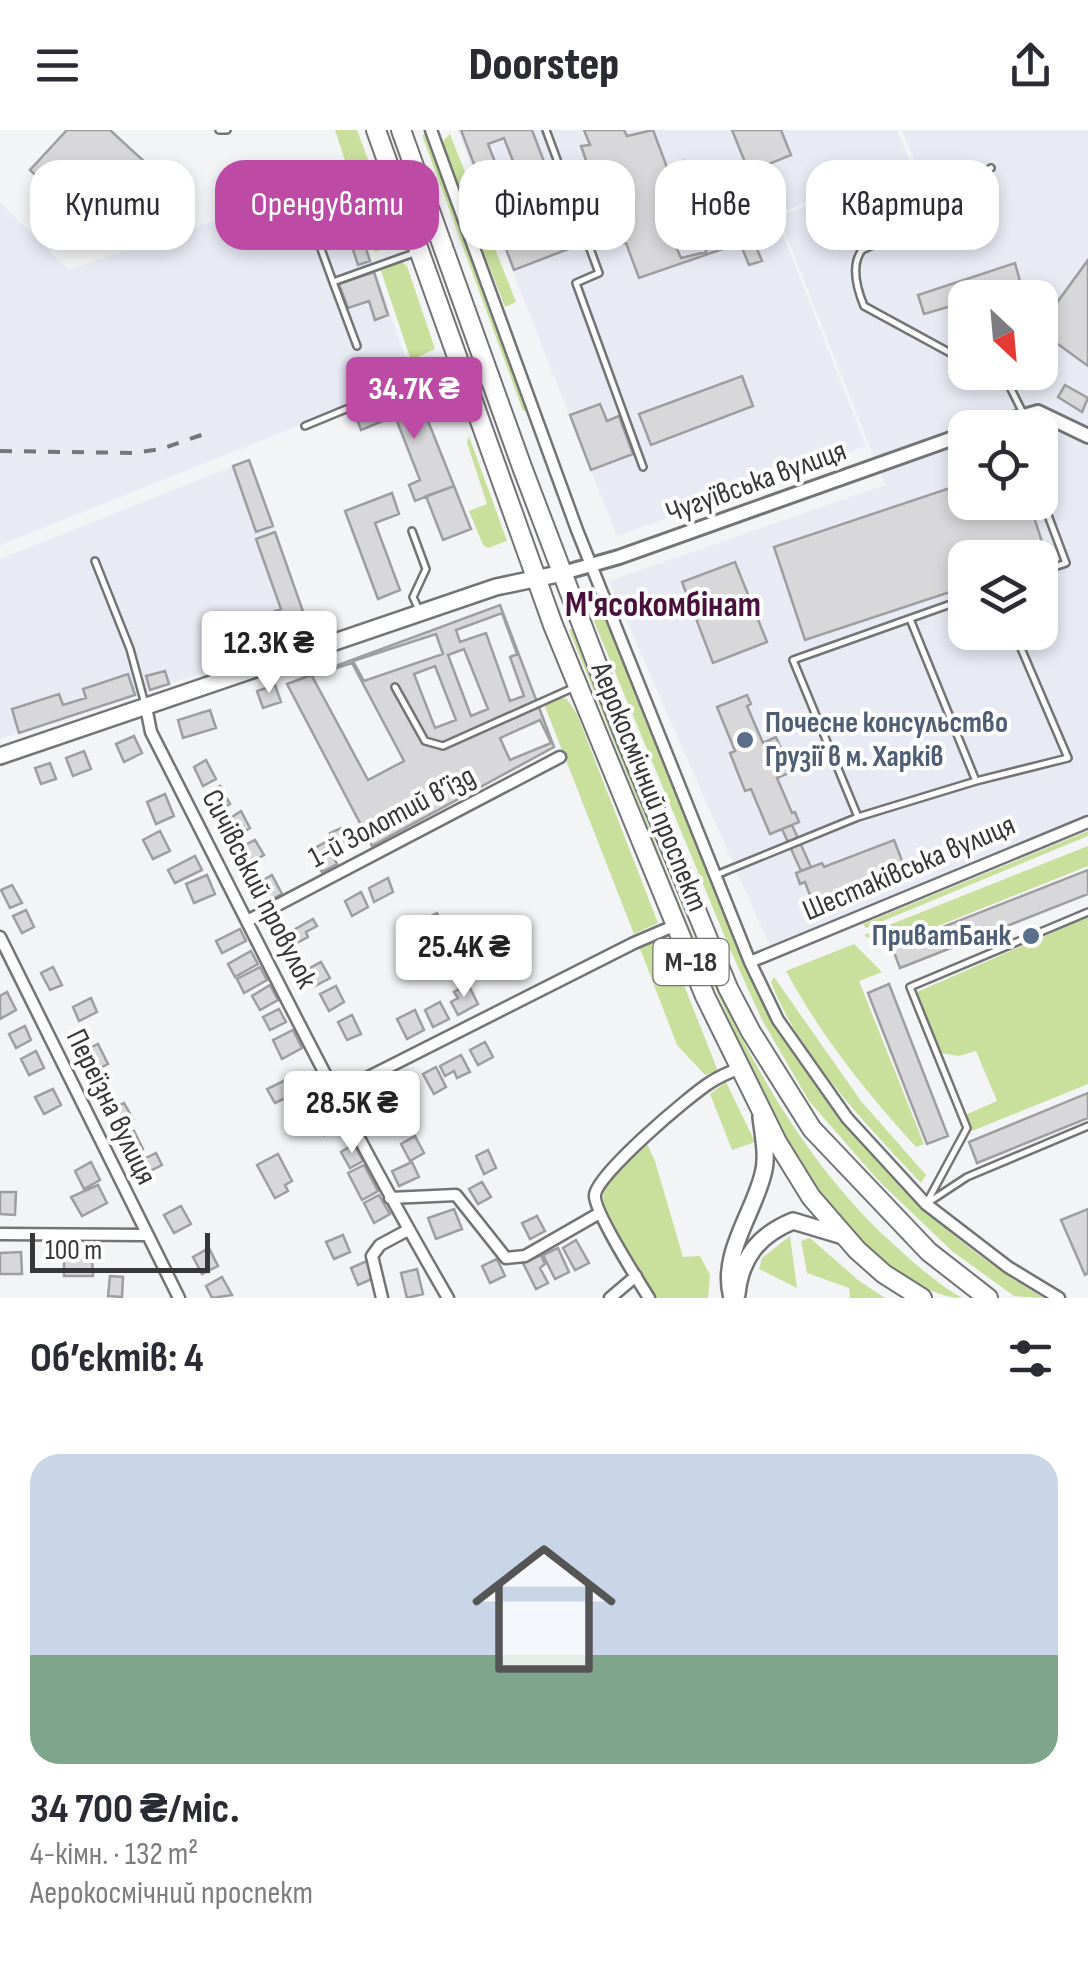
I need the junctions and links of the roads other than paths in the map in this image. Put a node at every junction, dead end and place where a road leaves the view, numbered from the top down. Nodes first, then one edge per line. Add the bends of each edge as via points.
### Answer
1 (376, 130) edge
2 (401, 130) edge
3 (431, 130) edge
4 (546, 130) edge
5 (321, 250) edge
6 (862, 250) edge
7 (420, 251) junction
8 (333, 282) junction
9 (357, 346) dead end
10 (948, 352) edge
11 (460, 362) junction
12 (1058, 422) edge
13 (305, 426) dead end
14 (1088, 436) edge
15 (948, 440) edge
16 (643, 467) dead end
17 (412, 530) dead end
18 (1058, 542) edge
19 (94, 561) dead end
20 (592, 566) junction
21 (1058, 566) edge
22 (564, 572) junction
23 (537, 576) junction
24 (948, 605) edge
25 (420, 613) junction
26 (910, 619) junction
27 (1022, 650) edge
28 (577, 686) junction
29 (395, 687) dead end
30 (146, 706) junction
31 (0, 756) edge
32 (560, 757) dead end
33 (976, 781) junction
34 (858, 817) junction
35 (1088, 822) edge
36 (716, 875) junction
37 (1088, 912) edge
38 (247, 921) junction
39 (676, 924) junction
40 (0, 937) edge
41 (750, 962) junction
42 (740, 1068) junction
43 (336, 1094) junction
44 (760, 1108) junction
45 (1088, 1126) edge
46 (390, 1198) junction
47 (926, 1204) junction
48 (598, 1214) junction
49 (408, 1230) junction
50 (0, 1234) edge
51 (146, 1235) junction
52 (843, 1236) junction
53 (636, 1276) junction
54 (179, 1298) edge
55 (382, 1298) edge
56 (448, 1298) edge
57 (610, 1298) edge
58 (650, 1298) edge
59 (734, 1298) edge
60 (922, 1298) edge
61 (988, 1298) edge
62 (1059, 1298) edge

1 - 7 main road, Аерокосмічний проспект / М-18
2 - 22 main road, Аерокосмічний проспект / М-18
3 - 20 street
4 - 16 lane via 599,273 576,283
5 - 8 lane
6 - 10 lane via 856,283 864,306
7 - 8 lane
7 - 11 main road, Аерокосмічний проспект / М-18
8 - 9 lane
11 - 13 lane
11 - 23 main road, Аерокосмічний проспект / М-18 via 471,416
12 - 14 street
15 - 20 street, Чугуївська вулиця
17 - 25 lane via 426,569 414,597
18 - 21 lane via 1066,563
19 - 30 lane
20 - 22 street, Чугуївська вулиця
20 - 36 street
22 - 23 main road
22 - 61 main road, Аерокосмічний проспект / М-18 via 650,800 750,1032 812,1130 929,1252
23 - 25 main road
23 - 28 main road, Аерокосмічний проспект / М-18
24 - 26 lane
25 - 30 main road
26 - 33 lane
26 - 34 lane via 793,660
27 - 33 lane via 1068,758
28 - 29 lane via 443,746 425,740
28 - 39 main road, Аерокосмічний проспект / М-18
30 - 31 main road
30 - 38 street, Сичівський провулок via 151,732
32 - 38 street, 1-й Золотий в’їзд
33 - 34 lane
34 - 36 lane
35 - 41 street, Шестаківська вулиця
36 - 41 street
37 - 47 lane via 910,987 967,1128
38 - 43 street, Сичівський провулок
39 - 42 main road, Аерокосмічний проспект / М-18
39 - 43 street
40 - 51 street, Переїзна вулиця
41 - 47 street via 778,1020 847,1118
42 - 44 main road, Аерокосмічний проспект / М-18
42 - 48 street via 711,1082 608,1172 595,1194
43 - 46 street, Сичівський провулок
44 - 52 main road, Аерокосмічний проспект / М-18 via 793,1170
44 - 59 main road via 764,1172 734,1250 728,1280
45 - 47 lane via 967,1176
46 - 48 street via 456,1195 506,1258 525,1256
46 - 49 street, Сичівський провулок
47 - 62 street
48 - 53 street
49 - 55 street via 380,1244 372,1256
49 - 56 street, Сичівський провулок
50 - 51 street
51 - 54 street, Переїзна вулиця
52 - 59 main road via 793,1221 774,1230 748,1254
52 - 60 main road, Аерокосмічний проспект / М-18
53 - 57 street
53 - 58 street

